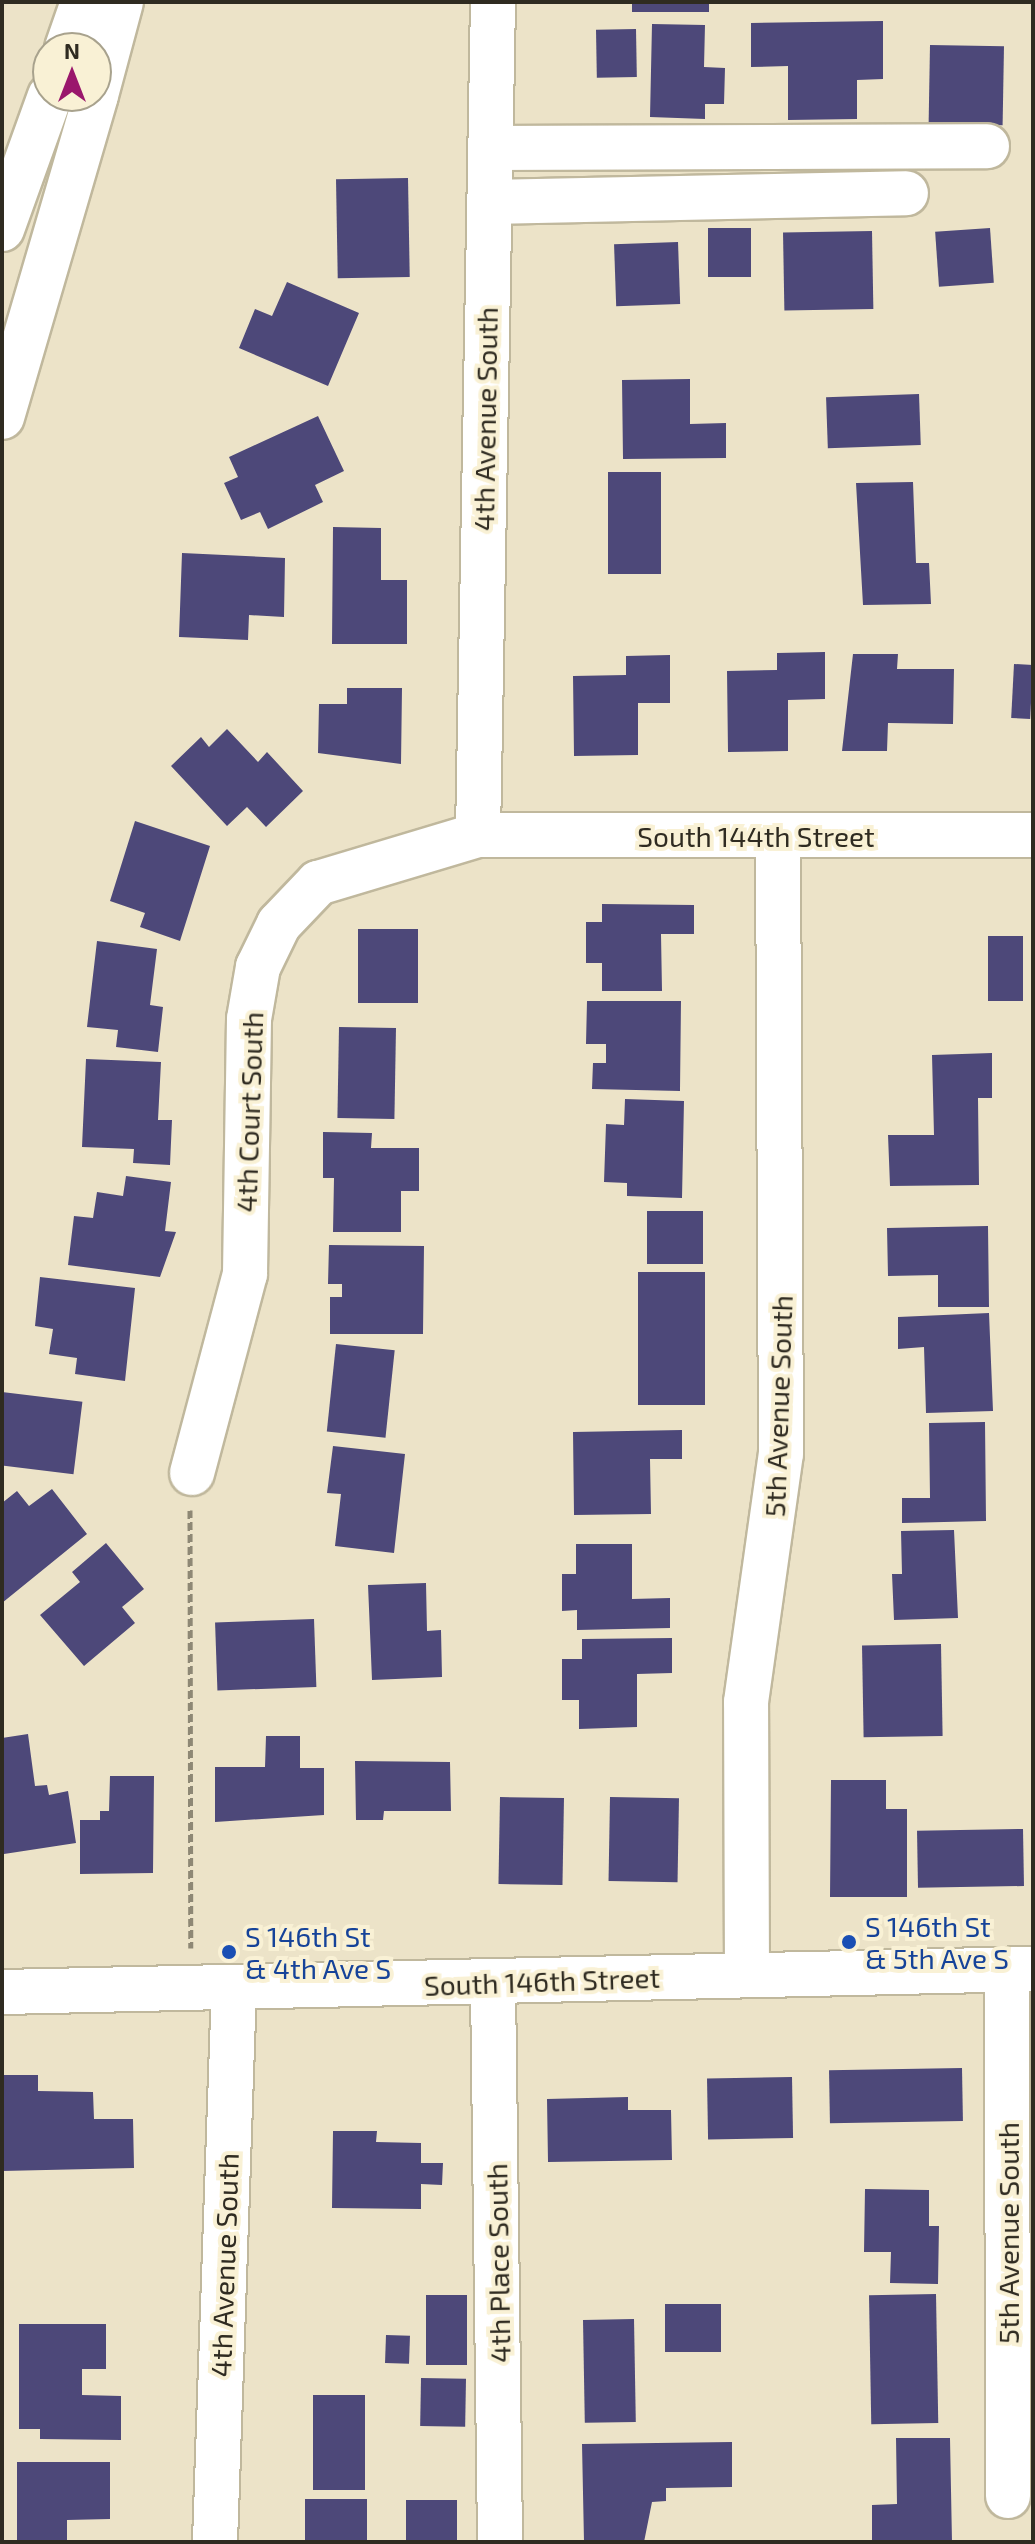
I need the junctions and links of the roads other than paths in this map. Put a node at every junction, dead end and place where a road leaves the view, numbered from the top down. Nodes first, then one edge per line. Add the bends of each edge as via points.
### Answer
1 (83, 2) edge
2 (121, 2) edge
3 (493, 2) edge
4 (73, 32) edge
5 (112, 36) edge
6 (44, 112) edge
7 (91, 112) edge
8 (987, 146) dead end
9 (490, 148) junction
10 (906, 193) dead end
11 (489, 202) junction
12 (2, 229) edge
13 (2, 417) edge
14 (478, 835) junction
15 (1033, 835) edge
16 (778, 836) junction
17 (192, 1473) road end
18 (1020, 1970) edge
19 (747, 1974) junction
20 (493, 1984) junction
21 (234, 1988) junction
22 (2, 1992) edge
23 (1008, 2496) dead end
24 (215, 2542) edge
25 (500, 2542) edge

1 - 4 main road
2 - 5 main road
3 - 9 main road, 4th Avenue South
6 - 12 main road
7 - 13 main road
8 - 9 main road
9 - 11 main road, 4th Avenue South
10 - 11 main road
11 - 14 main road, 4th Avenue South
14 - 16 main road, South 144th Street
14 - 17 main road, 4th Court South via 318,883 279,924 258,967 249,1019 245,1274
15 - 16 main road, South 144th Street
16 - 19 main road, 5th Avenue South via 782,1410 775,1526 746,1702
18 - 19 main road, South 146th Street
18 - 23 main road, 5th Avenue South
19 - 20 main road, South 146th Street
20 - 21 main road, South 146th Street
20 - 25 main road, 4th Place South
21 - 22 main road, South 146th Street
21 - 24 main road, 4th Avenue South

